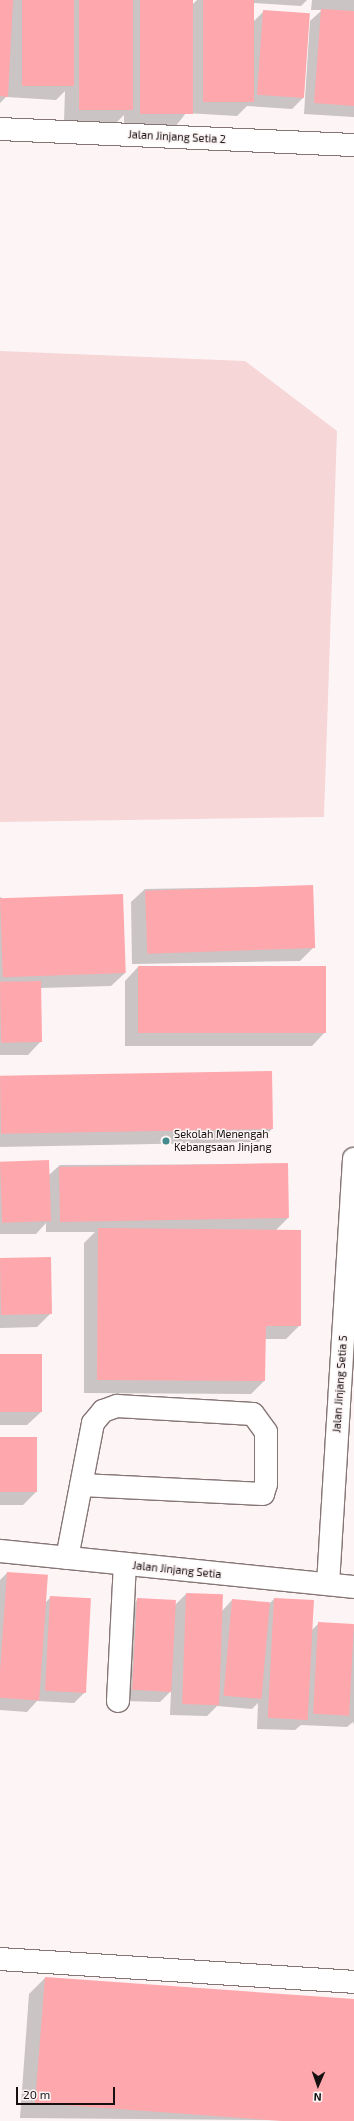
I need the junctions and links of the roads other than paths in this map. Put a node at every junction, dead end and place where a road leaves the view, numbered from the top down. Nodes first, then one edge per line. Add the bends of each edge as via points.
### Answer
1 (0, 129) edge
2 (354, 146) edge
3 (354, 1159) edge
4 (82, 1485) junction
5 (0, 1551) edge
6 (67, 1558) junction
7 (125, 1565) junction
8 (328, 1584) junction
9 (354, 1587) edge
10 (118, 1701) dead end
11 (0, 1959) edge
12 (354, 1982) edge

1 - 2 street, Jalan Jinjang Setia 2
3 - 8 street, Jalan Jinjang Setia 5
4 - 4 street via 93,1423 103,1410 117,1406 253,1414 266,1432 266,1484 263,1494
4 - 6 street
5 - 6 street, Jalan Jinjang Setia
6 - 7 street, Jalan Jinjang Setia
7 - 8 street, Jalan Jinjang Setia
7 - 10 street
8 - 9 street, Jalan Jinjang Setia
11 - 12 street

